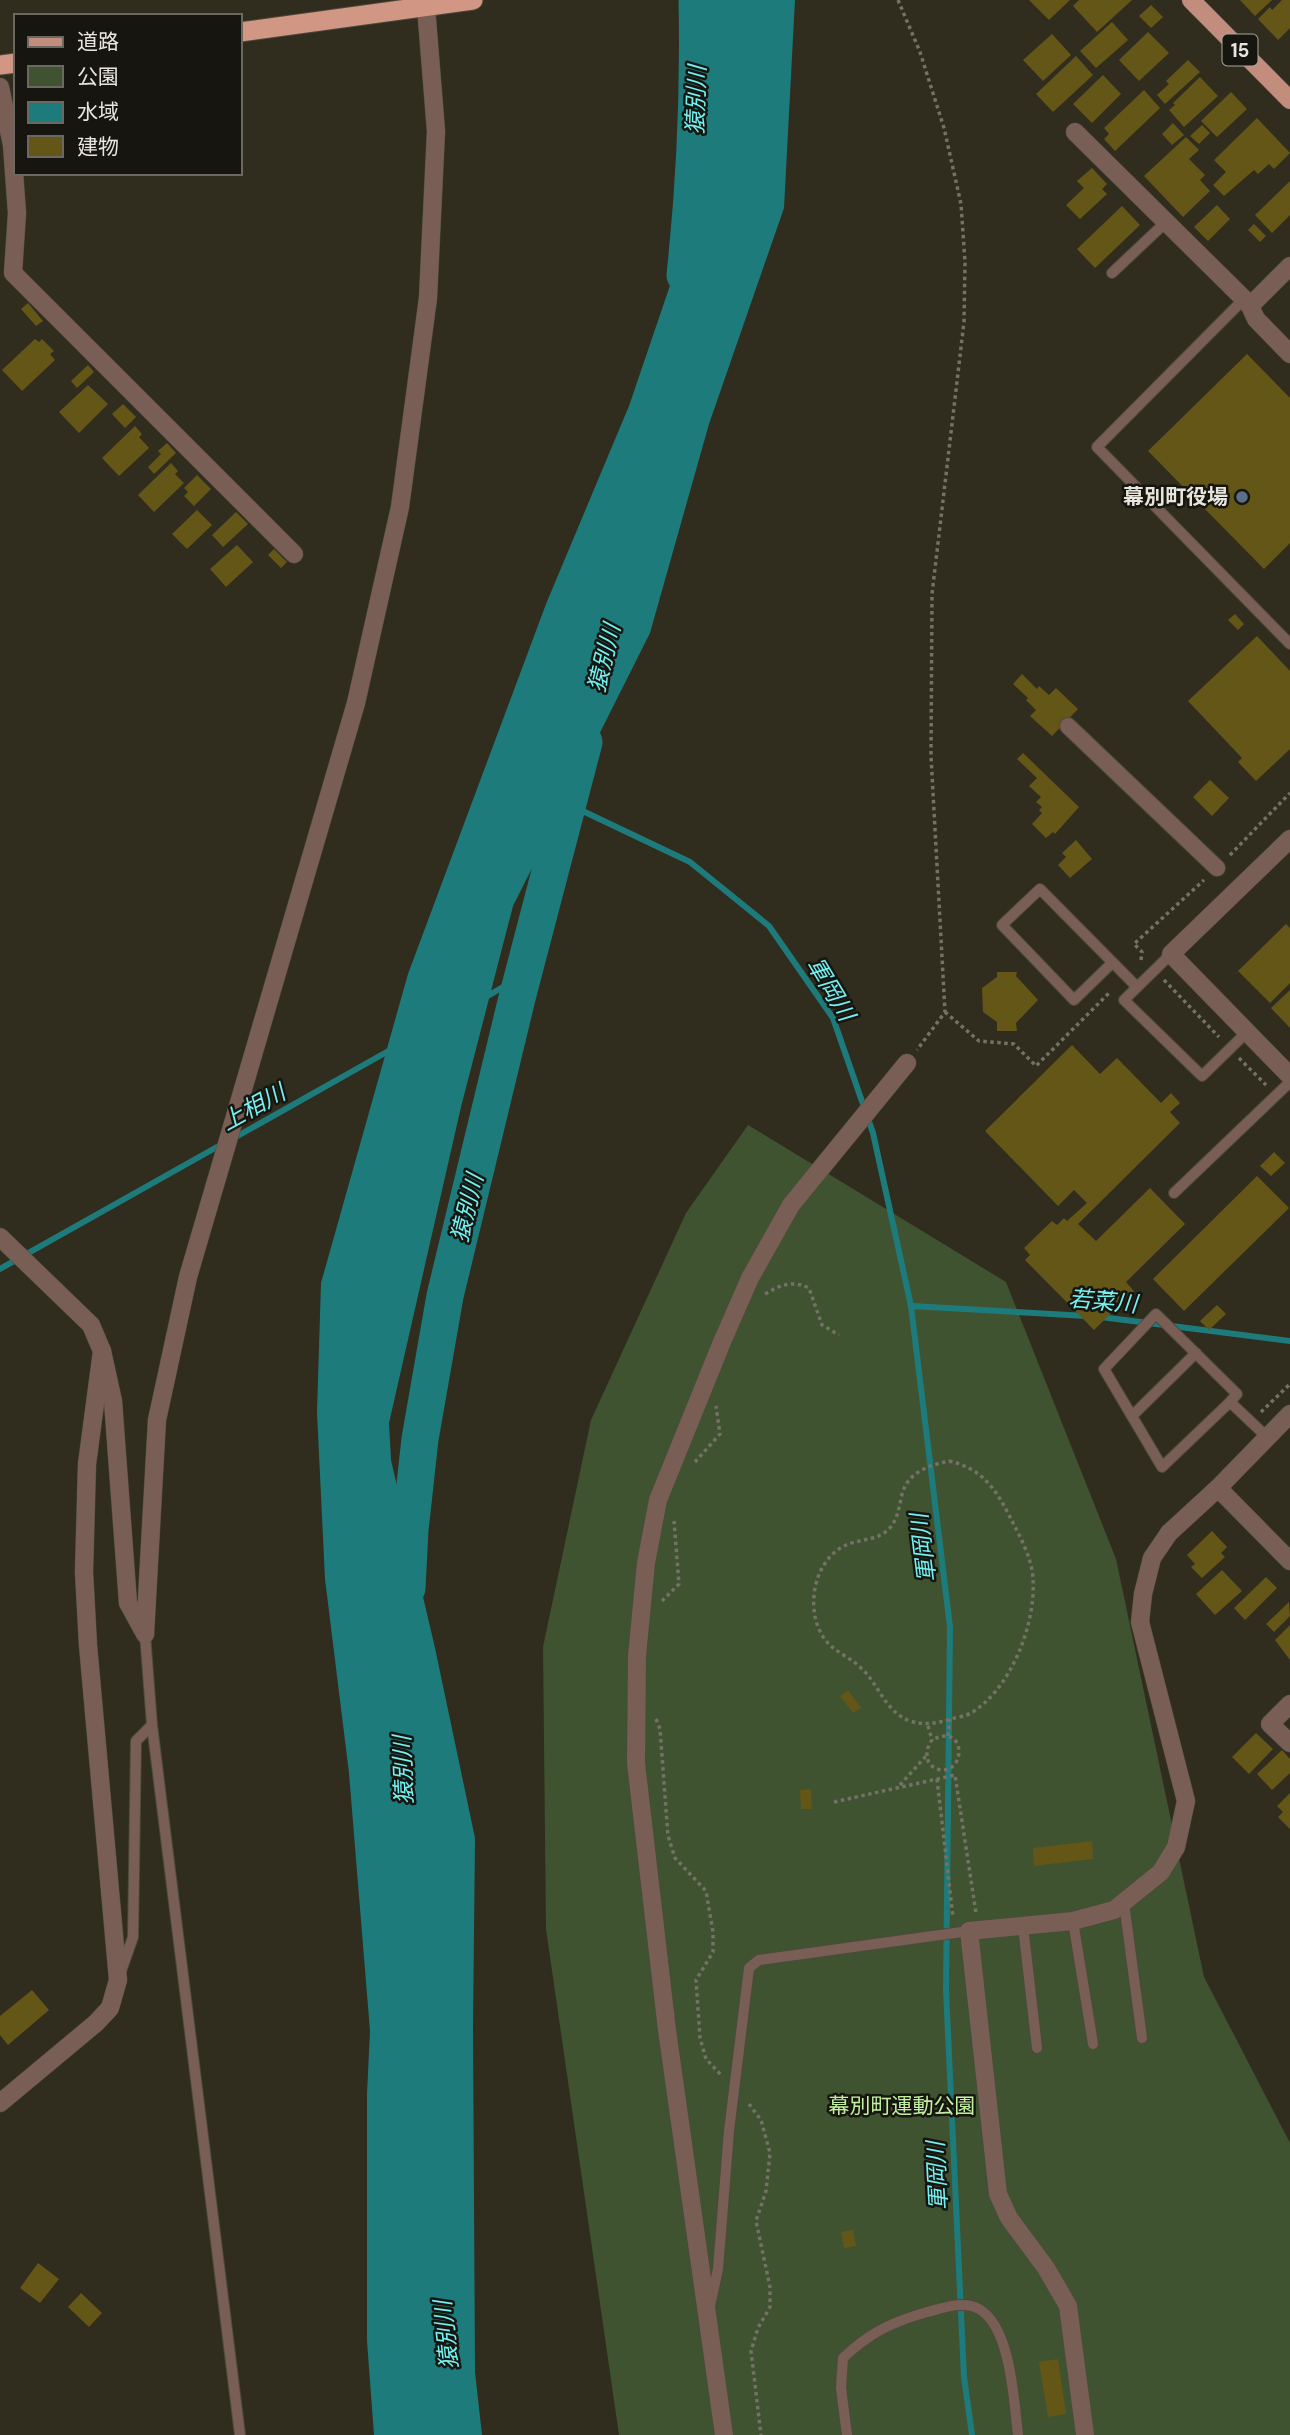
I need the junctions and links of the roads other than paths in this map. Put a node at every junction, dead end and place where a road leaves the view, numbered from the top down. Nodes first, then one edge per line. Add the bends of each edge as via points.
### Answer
1 (1191, 0) edge
2 (465, 1) edge
3 (425, 3) edge
4 (242, 32) edge
5 (0, 87) edge
6 (1290, 100) edge
7 (1075, 132) dead end
8 (14, 172) edge
9 (14, 175) edge
10 (1166, 222) junction
11 (1290, 266) edge
12 (1112, 273) dead end
13 (1247, 302) junction
14 (1290, 354) edge
15 (294, 555) dead end
16 (1290, 644) edge
17 (1068, 726) dead end
18 (1290, 839) edge
19 (1217, 867) dead end
20 (1171, 954) junction
21 (1112, 963) junction
22 (1137, 987) junction
23 (1247, 1032) junction
24 (907, 1063) road end
25 (1290, 1076) edge
26 (1290, 1082) edge
27 (1174, 1193) dead end
28 (0, 1237) edge
29 (102, 1351) junction
30 (1196, 1353) junction
31 (1230, 1402) junction
32 (1290, 1414) edge
33 (1132, 1416) junction
34 (1267, 1437) junction
35 (1218, 1488) junction
36 (1290, 1561) edge
37 (145, 1634) junction
38 (1290, 1704) edge
39 (152, 1725) junction
40 (1290, 1743) edge
41 (1124, 1903) junction
42 (1073, 1921) junction
43 (1023, 1926) junction
44 (968, 1932) junction
45 (118, 1980) junction
46 (1142, 2038) dead end
47 (1093, 2044) dead end
48 (1037, 2048) dead end
49 (0, 2103) edge
50 (707, 2315) junction
51 (240, 2435) edge
52 (724, 2435) edge
53 (847, 2435) edge
54 (1018, 2435) edge
55 (1085, 2435) edge

1 - 6 main road, 15
2 - 3 highway
3 - 4 highway
3 - 37 street via 436,131 428,298 400,507 356,703 188,1277 157,1420
5 - 8 street
7 - 10 street
9 - 15 street via 13,273
10 - 12 lane
10 - 13 street
11 - 13 street
13 - 14 street via 1256,319
13 - 16 lane via 1097,447
17 - 19 street
18 - 20 street
20 - 22 lane
20 - 23 street
21 - 21 lane via 1074,1000 1002,925 1040,889
21 - 22 lane
22 - 23 lane via 1124,1000 1202,1076
23 - 25 street
24 - 50 street via 791,1205 750,1278 658,1500 646,1563 637,1656 636,1763
26 - 27 lane
28 - 29 street via 91,1325
29 - 37 street via 113,1401 128,1603
29 - 45 street via 88,1464 84,1572
30 - 31 lane via 1237,1394
30 - 33 lane
30 - 33 lane via 1156,1314 1104,1369
31 - 33 lane via 1162,1467
31 - 34 lane
32 - 34 street
34 - 35 street
35 - 36 street
35 - 41 street via 1170,1533 1152,1558 1143,1594 1140,1622 1186,1801 1176,1847 1166,1864
37 - 39 lane
38 - 40 street via 1270,1724
39 - 45 lane via 136,1741 133,1937
39 - 51 lane
41 - 42 street
41 - 46 lane
42 - 43 street
42 - 47 lane
43 - 44 street
43 - 48 lane
44 - 50 lane via 759,1960 749,1968 733,2089 718,2269
44 - 55 street via 998,2194 1068,2306
45 - 49 street via 110,2008 96,2023
50 - 52 street
53 - 54 lane via 841,2388 843,2358 862,2340 896,2321 953,2305 979,2309 995,2325 1008,2362

